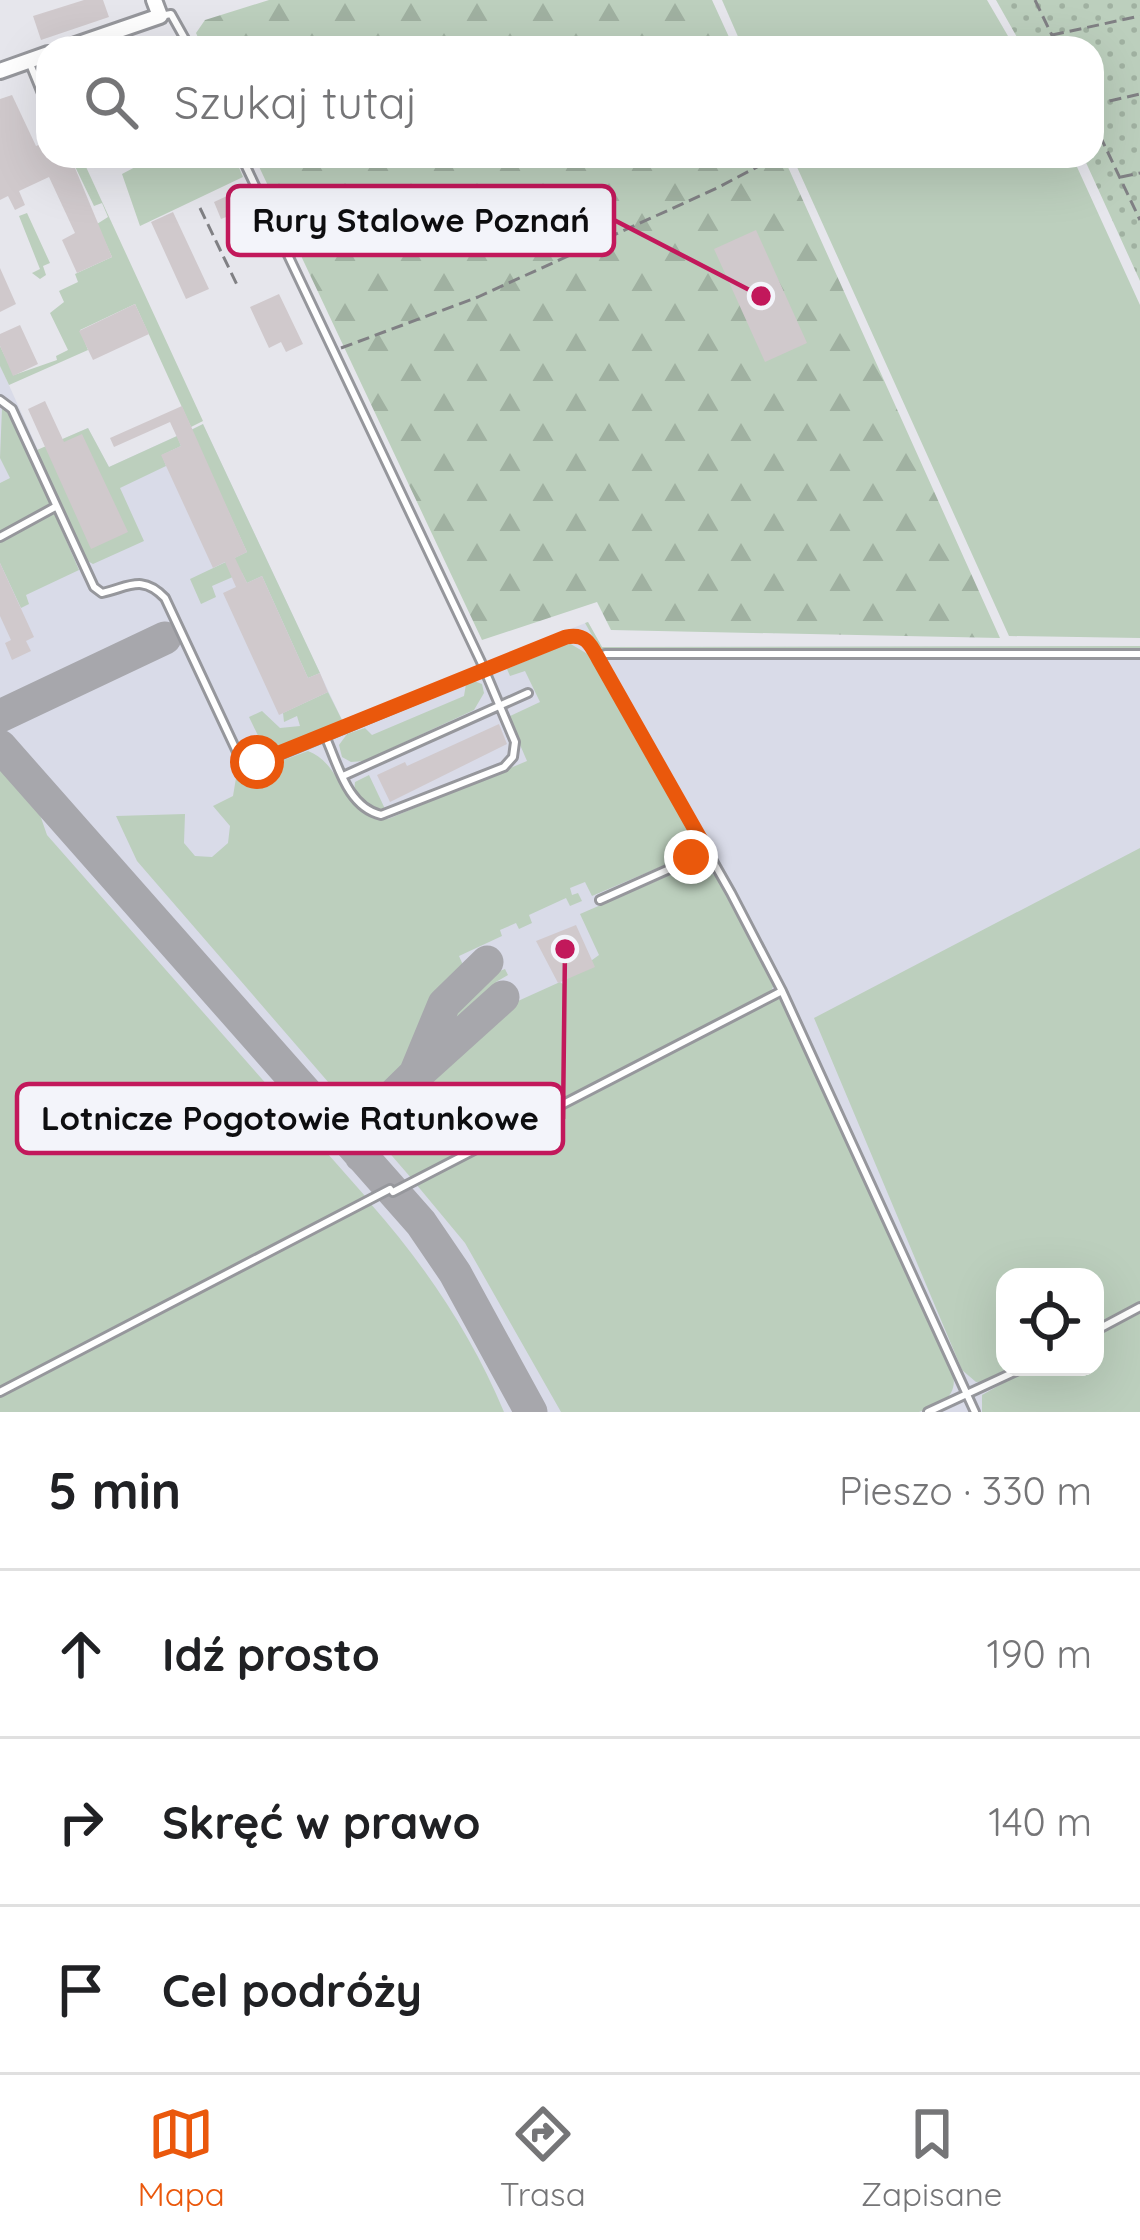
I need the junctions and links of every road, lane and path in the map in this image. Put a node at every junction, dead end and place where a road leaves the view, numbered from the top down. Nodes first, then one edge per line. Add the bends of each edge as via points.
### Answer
1 (154, 0) edge
2 (1035, 0) edge
3 (160, 16) junction
4 (1140, 16) edge
5 (1052, 35) joint
6 (102, 36) edge
7 (183, 36) edge
8 (36, 58) edge
9 (28, 61) junction
10 (0, 71) edge
11 (36, 80) edge
12 (1140, 94) edge
13 (1104, 102) edge
14 (1104, 144) edge
15 (247, 168) edge
16 (755, 168) edge
17 (1140, 173) edge
18 (1120, 177) junction
19 (200, 208) dead end
20 (1140, 220) edge
21 (239, 289) dead end
22 (334, 351) junction
23 (0, 400) edge
24 (56, 507) junction
25 (0, 537) edge
26 (1140, 654) edge
27 (598, 658) junction
28 (485, 670) junction
29 (528, 692) dead end
30 (500, 705) junction
31 (325, 736) junction
32 (343, 776) junction
33 (701, 840) junction
34 (685, 862) junction
35 (713, 862) junction
36 (599, 900) dead end
37 (782, 991) junction
38 (1140, 1307) edge
39 (1104, 1325) edge
40 (1007, 1376) edge
41 (0, 1392) edge
42 (968, 1396) junction
43 (928, 1412) edge
44 (976, 1412) edge

1 - 3 street
2 - 5 path
3 - 6 street
3 - 7 lane via 171,14
4 - 5 path
8 - 9 street
9 - 10 street
9 - 11 lane
12 - 13 path
14 - 18 path
15 - 22 lane
16 - 22 path via 463,304
17 - 18 path
18 - 20 path
19 - 21 path
22 - 28 lane
23 - 24 lane via 12,409
24 - 25 lane
24 - 31 lane via 98,590 139,582 165,598 241,758 263,761
26 - 27 lane
27 - 28 lane via 573,635
27 - 33 lane
28 - 30 lane
28 - 31 lane
29 - 30 lane
30 - 32 lane
30 - 32 lane via 515,742 504,767 381,815 358,802
31 - 32 lane
33 - 34 lane
33 - 35 lane
34 - 35 lane
34 - 36 lane
35 - 37 lane
37 - 41 lane
37 - 42 lane
38 - 39 lane
40 - 42 lane
42 - 43 lane
42 - 44 lane

